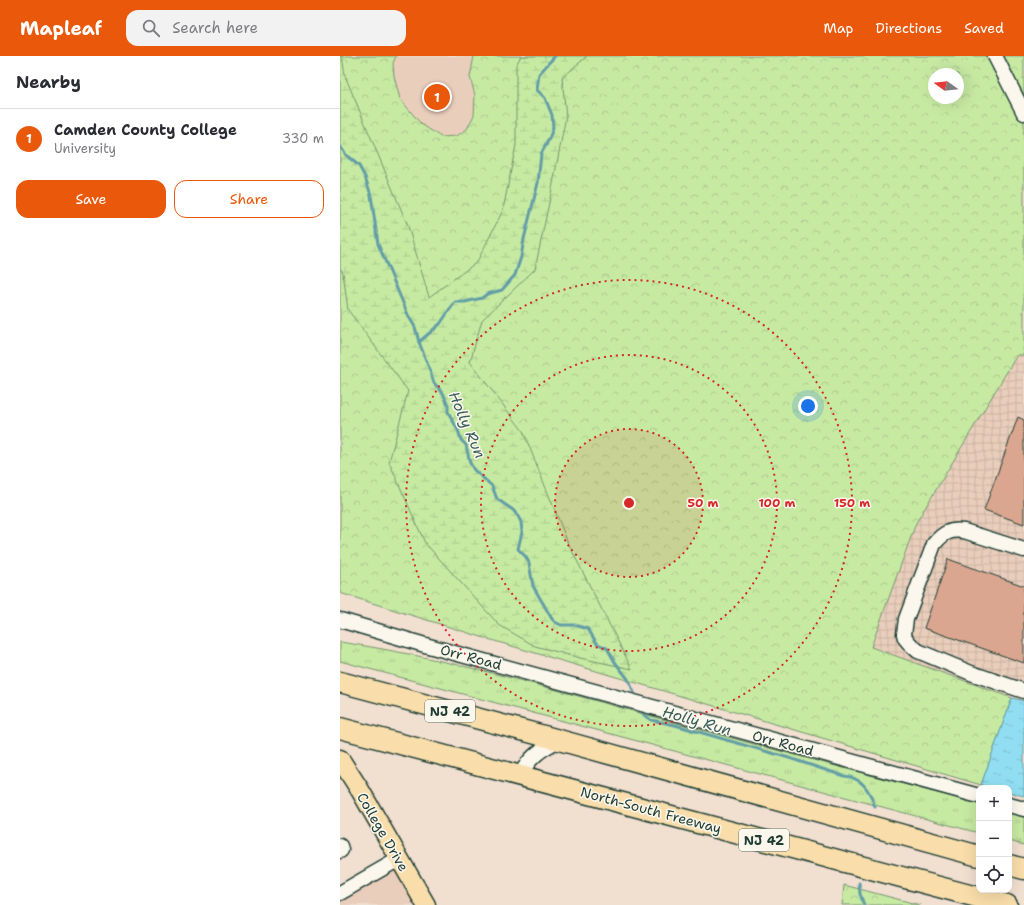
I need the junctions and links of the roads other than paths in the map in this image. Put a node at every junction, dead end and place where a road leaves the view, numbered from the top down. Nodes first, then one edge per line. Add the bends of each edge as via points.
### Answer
1 (995, 56) edge
2 (1024, 113) edge
3 (1024, 550) edge
4 (340, 620) edge
5 (340, 628) edge
6 (425, 645) junction
7 (340, 682) edge
8 (1024, 691) edge
9 (340, 728) edge
10 (559, 740) junction
11 (340, 759) edge
12 (520, 776) junction
13 (976, 795) edge
14 (1012, 806) edge
15 (1024, 809) edge
16 (340, 846) edge
17 (340, 851) edge
18 (976, 855) edge
19 (399, 859) junction
20 (1012, 866) edge
21 (1024, 869) edge
22 (340, 893) edge
23 (426, 905) edge
24 (1008, 905) edge

1 - 2 street
3 - 8 street via 954,529 940,536 934,544 906,620 904,634 918,651
4 - 6 street, Orr Road
5 - 6 street, Orr Road
6 - 13 street, Orr Road
7 - 10 highway, NJ 42
9 - 12 highway, North-South Freeway / NJ 42
10 - 12 street via 530,759
10 - 18 highway, NJ 42
11 - 19 main road, College Drive
12 - 24 highway, North-South Freeway / NJ 42
14 - 15 street
16 - 17 street
19 - 22 street
19 - 23 main road, College Drive
20 - 21 highway

